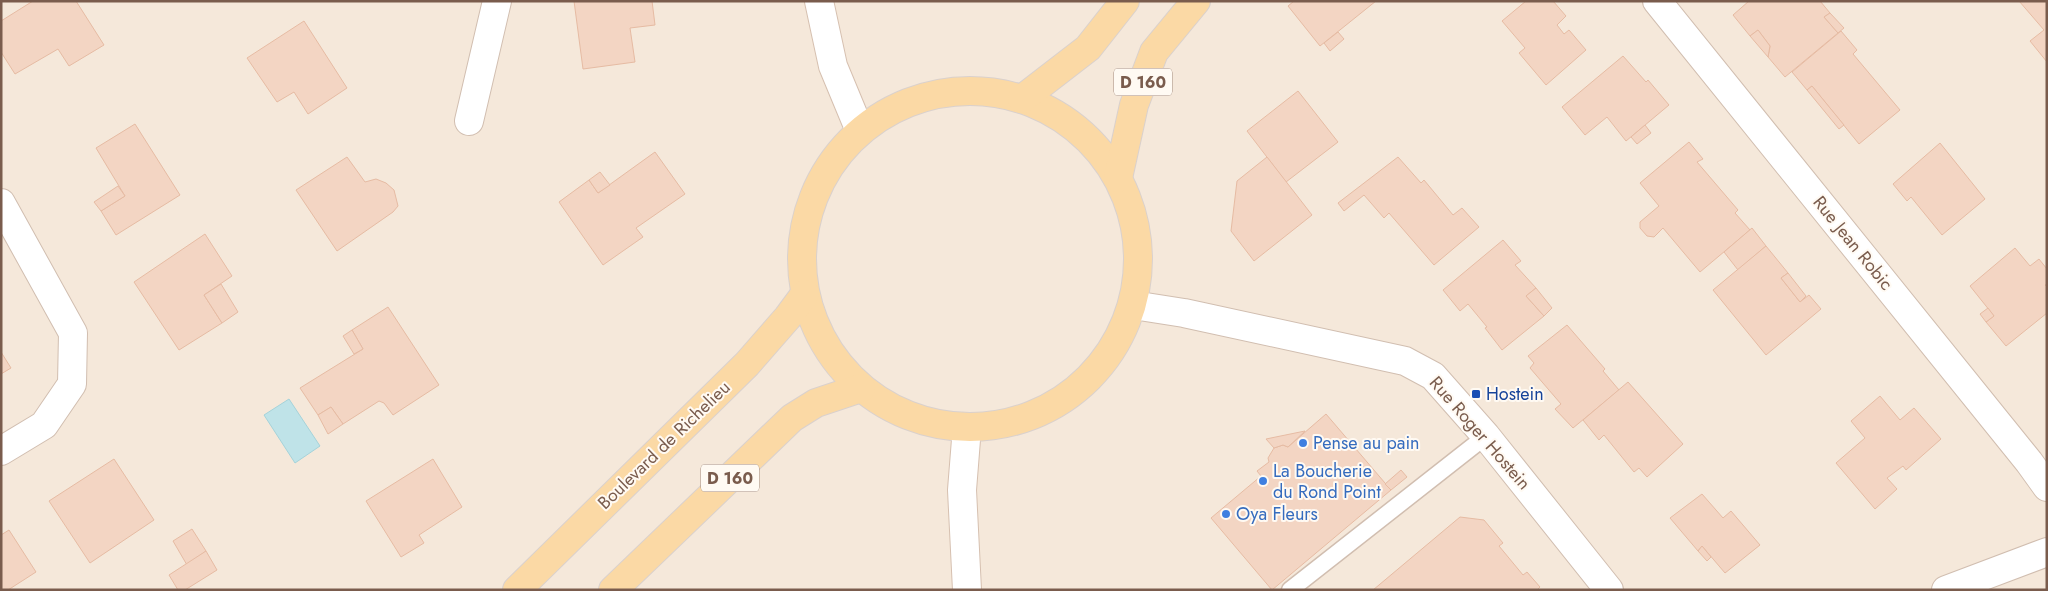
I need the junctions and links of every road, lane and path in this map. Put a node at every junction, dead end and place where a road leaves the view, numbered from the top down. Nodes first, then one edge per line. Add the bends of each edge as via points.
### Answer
1 (497, 1) edge
2 (819, 1) edge
3 (1125, 1) edge
4 (1196, 1) edge
5 (1657, 1) edge
6 (1022, 99) junction
7 (469, 121) dead end
8 (860, 131) junction
9 (1118, 178) junction
10 (1, 203) edge
11 (805, 294) junction
12 (1133, 305) junction
13 (861, 388) junction
14 (967, 427) junction
15 (1486, 436) junction
16 (1, 451) edge
17 (2047, 487) edge
18 (2047, 552) edge
19 (517, 590) edge
20 (613, 590) edge
21 (967, 590) edge
22 (1290, 590) edge
23 (1609, 590) edge
24 (1946, 590) edge

1 - 7 street
2 - 8 street via 833,66
3 - 6 main road via 1088,48
4 - 9 main road, D 160 via 1154,52 1134,105
5 - 17 street, Rue Jean Robic
6 - 8 main road via 966,91 910,102
6 - 9 main road via 1061,116 1093,143
8 - 11 main road via 830,164 810,205 801,249
9 - 12 main road via 1131,207 1138,240 1139,272
10 - 16 street via 73,333 72,384 44,425
11 - 13 main road via 825,346
11 - 19 main road, Boulevard de Richelieu via 747,364
12 - 14 main road via 1109,355 1071,395 1022,419
12 - 15 street, Rue Roger Hostein via 1405,361 1433,376
13 - 14 main road via 910,416
13 - 20 main road, D 160 via 816,403 792,418
14 - 21 street via 962,490
15 - 22 lane
15 - 23 street, Rue Roger Hostein
18 - 24 street

